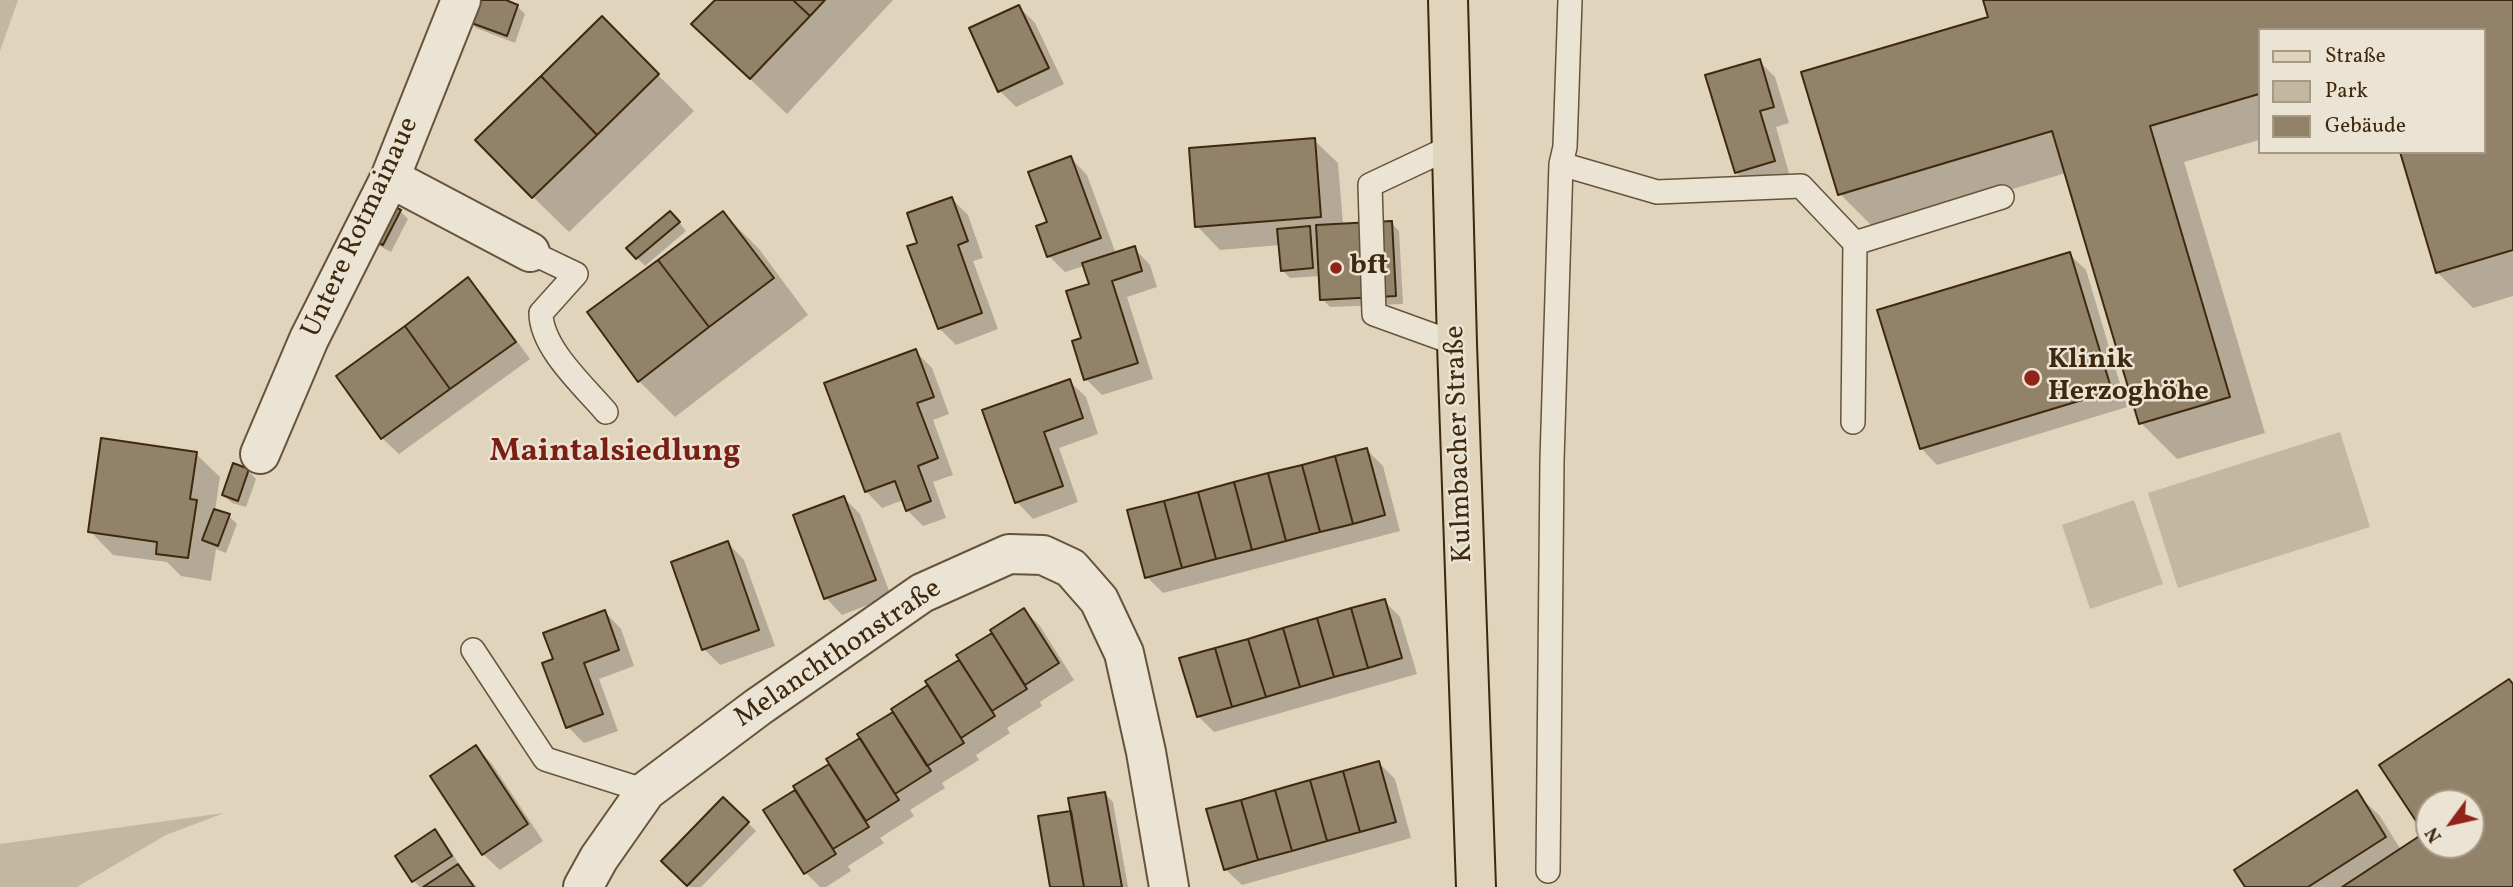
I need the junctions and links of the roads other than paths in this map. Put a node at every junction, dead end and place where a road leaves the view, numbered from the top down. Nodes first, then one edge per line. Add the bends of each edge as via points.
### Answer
1 (461, 0) edge
2 (1448, 0) edge
3 (1570, 0) edge
4 (1453, 146) junction
5 (1561, 164) junction
6 (390, 178) junction
7 (2002, 197) dead end
8 (1855, 243) junction
9 (530, 252) joint
10 (1457, 344) junction
11 (606, 412) dead end
12 (1853, 422) dead end
13 (260, 454) dead end
14 (473, 650) dead end
15 (646, 791) junction
16 (1548, 871) dead end
17 (583, 887) edge
18 (1169, 887) edge
19 (1476, 887) edge

1 - 6 street, Untere Rotmainaue
2 - 4 main road, Kulmbacher Straße
3 - 5 lane
4 - 10 main road, Kulmbacher Straße
4 - 10 lane via 1370,185 1374,314
5 - 8 lane via 1657,192 1801,186
5 - 16 lane via 1552,461
6 - 9 street
6 - 13 street, Untere Rotmainaue via 309,339
7 - 8 lane
8 - 12 lane
9 - 11 lane via 576,274 541,313 541,325 557,354
10 - 19 main road, Kulmbacher Straße
14 - 15 lane via 545,759
15 - 17 street, Melanchthonstraße
15 - 18 street, Melanchthonstraße via 922,593 1009,554 1043,555 1071,568 1099,600 1124,653

